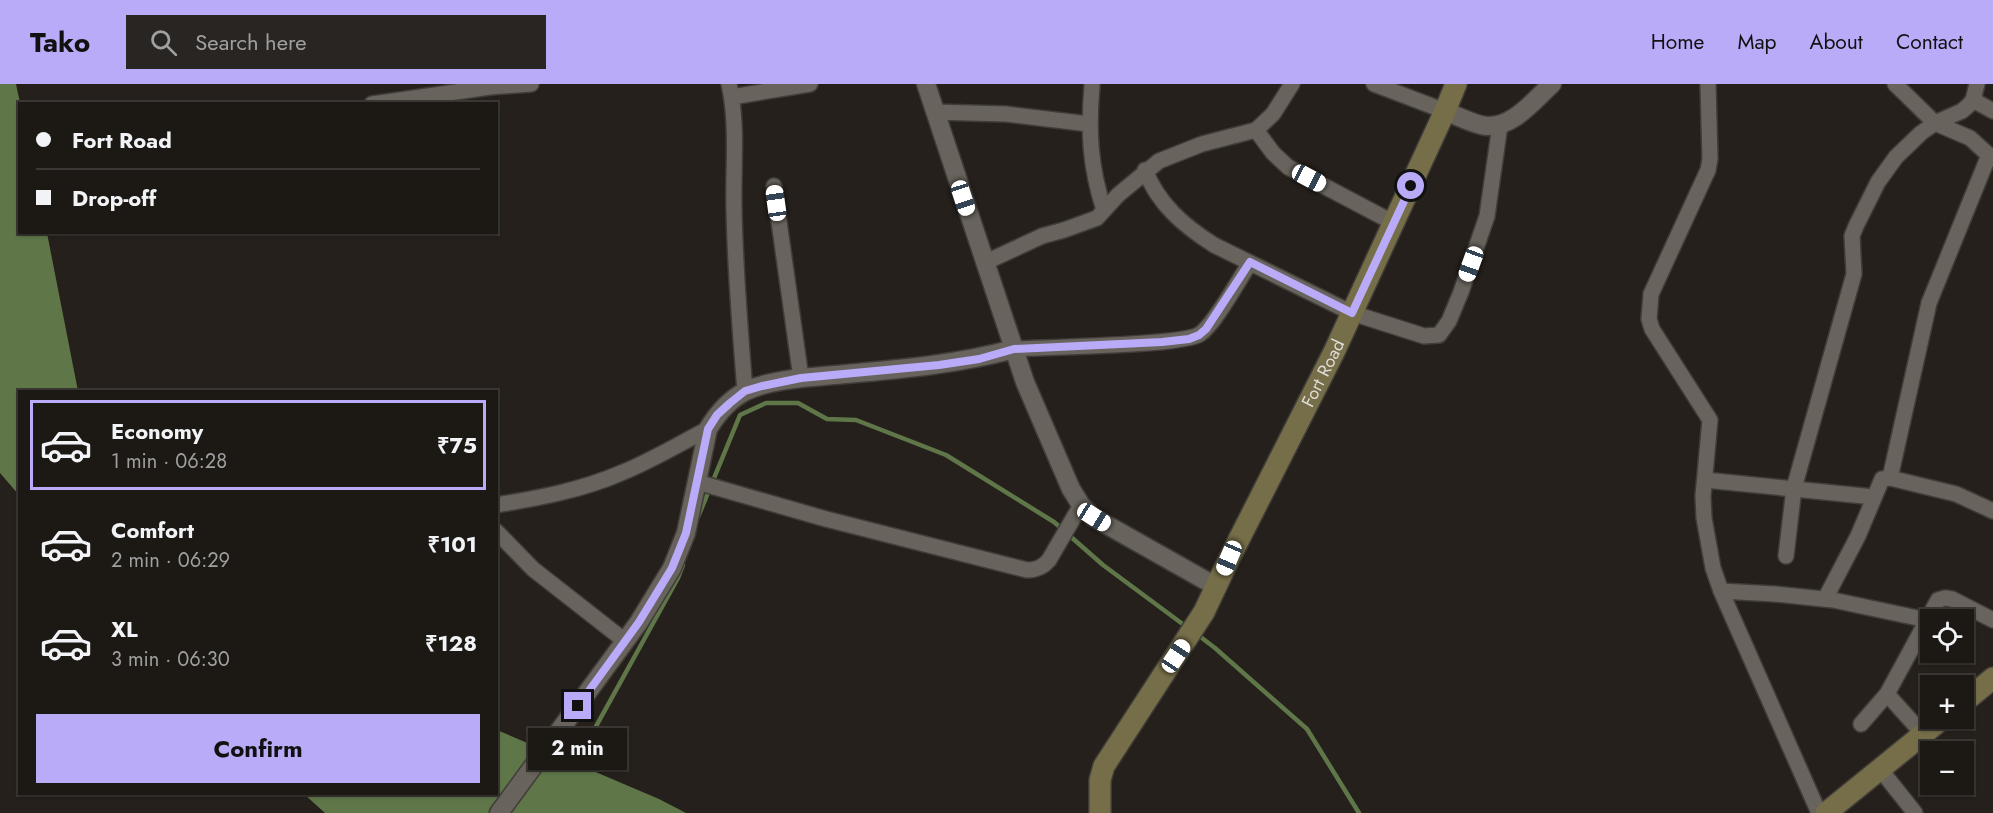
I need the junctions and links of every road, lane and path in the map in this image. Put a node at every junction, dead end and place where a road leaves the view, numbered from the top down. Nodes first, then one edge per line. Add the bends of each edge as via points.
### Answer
1 (529, 84) edge
2 (810, 84) edge
3 (926, 84) edge
4 (1292, 84) edge
5 (1374, 84) edge
6 (1456, 84) edge
7 (1552, 84) edge
8 (1708, 84) edge
9 (1895, 84) edge
10 (1977, 84) edge
11 (1092, 86) dead end
12 (730, 91) edge
13 (1973, 100) junction
14 (388, 102) edge
15 (1445, 111) junction
16 (1993, 111) edge
17 (934, 112) junction
18 (1935, 123) junction
19 (1089, 124) junction
20 (1500, 125) junction
21 (1257, 130) junction
22 (1991, 157) edge
23 (1145, 170) junction
24 (774, 186) dead end
25 (1104, 210) junction
26 (1394, 223) junction
27 (1250, 262) junction
28 (984, 263) junction
29 (1352, 313) junction
30 (1014, 349) junction
31 (801, 378) junction
32 (745, 391) junction
33 (708, 429) junction
34 (1890, 478) junction
35 (1705, 480) junction
36 (697, 482) junction
37 (1794, 488) junction
38 (1874, 497) junction
39 (498, 505) edge
40 (1081, 505) junction
41 (1993, 511) edge
42 (498, 533) edge
43 (1786, 556) dead end
44 (1216, 587) junction
45 (1721, 591) junction
46 (1825, 599) junction
47 (1933, 609) edge
48 (1972, 609) edge
49 (1974, 610) edge
50 (1920, 619) edge
51 (1993, 620) edge
52 (1920, 633) edge
53 (625, 641) junction
54 (1993, 678) edge
55 (1887, 694) junction
56 (1974, 694) edge
57 (1861, 724) dead end
58 (1929, 729) edge
59 (1923, 734) junction
60 (1880, 769) junction
61 (499, 813) edge
62 (1100, 813) edge
63 (1819, 813) edge
64 (1826, 813) edge
65 (1915, 813) edge

1 - 14 street
2 - 12 street
3 - 17 street
4 - 21 street via 1273,114
5 - 15 street
6 - 15 main road, Fort Road
7 - 20 street via 1521,113
8 - 35 street via 1708,170 1651,294 1649,308 1652,329 1710,420
9 - 18 street
10 - 13 street
11 - 19 street
12 - 32 street via 735,128 735,271
13 - 16 street
13 - 18 street via 1962,111
15 - 20 street via 1486,126
15 - 26 main road, Fort Road
17 - 19 street via 1006,114
17 - 28 street
18 - 22 street via 1970,138
18 - 37 street via 1886,169 1852,236 1854,274
19 - 25 street via 1092,169
20 - 29 street via 1482,233 1449,321 1439,335 1424,336
21 - 23 street via 1172,154
21 - 26 street via 1288,167
22 - 34 street via 1929,303
23 - 25 street
23 - 27 street via 1163,204 1214,245
24 - 31 street
25 - 28 street via 1097,218 1042,236
26 - 29 main road, Fort Road
27 - 29 street
27 - 30 street via 1199,335 1162,342
28 - 30 street
29 - 44 main road, Fort Road
30 - 31 street via 939,365
30 - 40 street
31 - 32 street
32 - 33 street via 717,415
33 - 36 street
33 - 39 street via 622,473 585,487
34 - 38 street via 1882,479
34 - 41 street via 1964,497
35 - 37 street
35 - 45 street via 1704,518
36 - 40 street via 1027,570 1044,566 1049,560
36 - 53 street via 686,533 672,568
37 - 38 street
37 - 43 street
38 - 46 street
40 - 44 street via 1111,528
42 - 53 street via 533,569
44 - 62 main road, Fort Road via 1192,632 1104,766
45 - 46 street
45 - 63 street
46 - 50 street
47 - 48 street via 1938,600 1945,598
49 - 51 street
52 - 55 street
53 - 61 street
54 - 56 main road
55 - 57 street
55 - 59 street
58 - 59 main road
59 - 60 main road
60 - 64 main road
60 - 65 street

